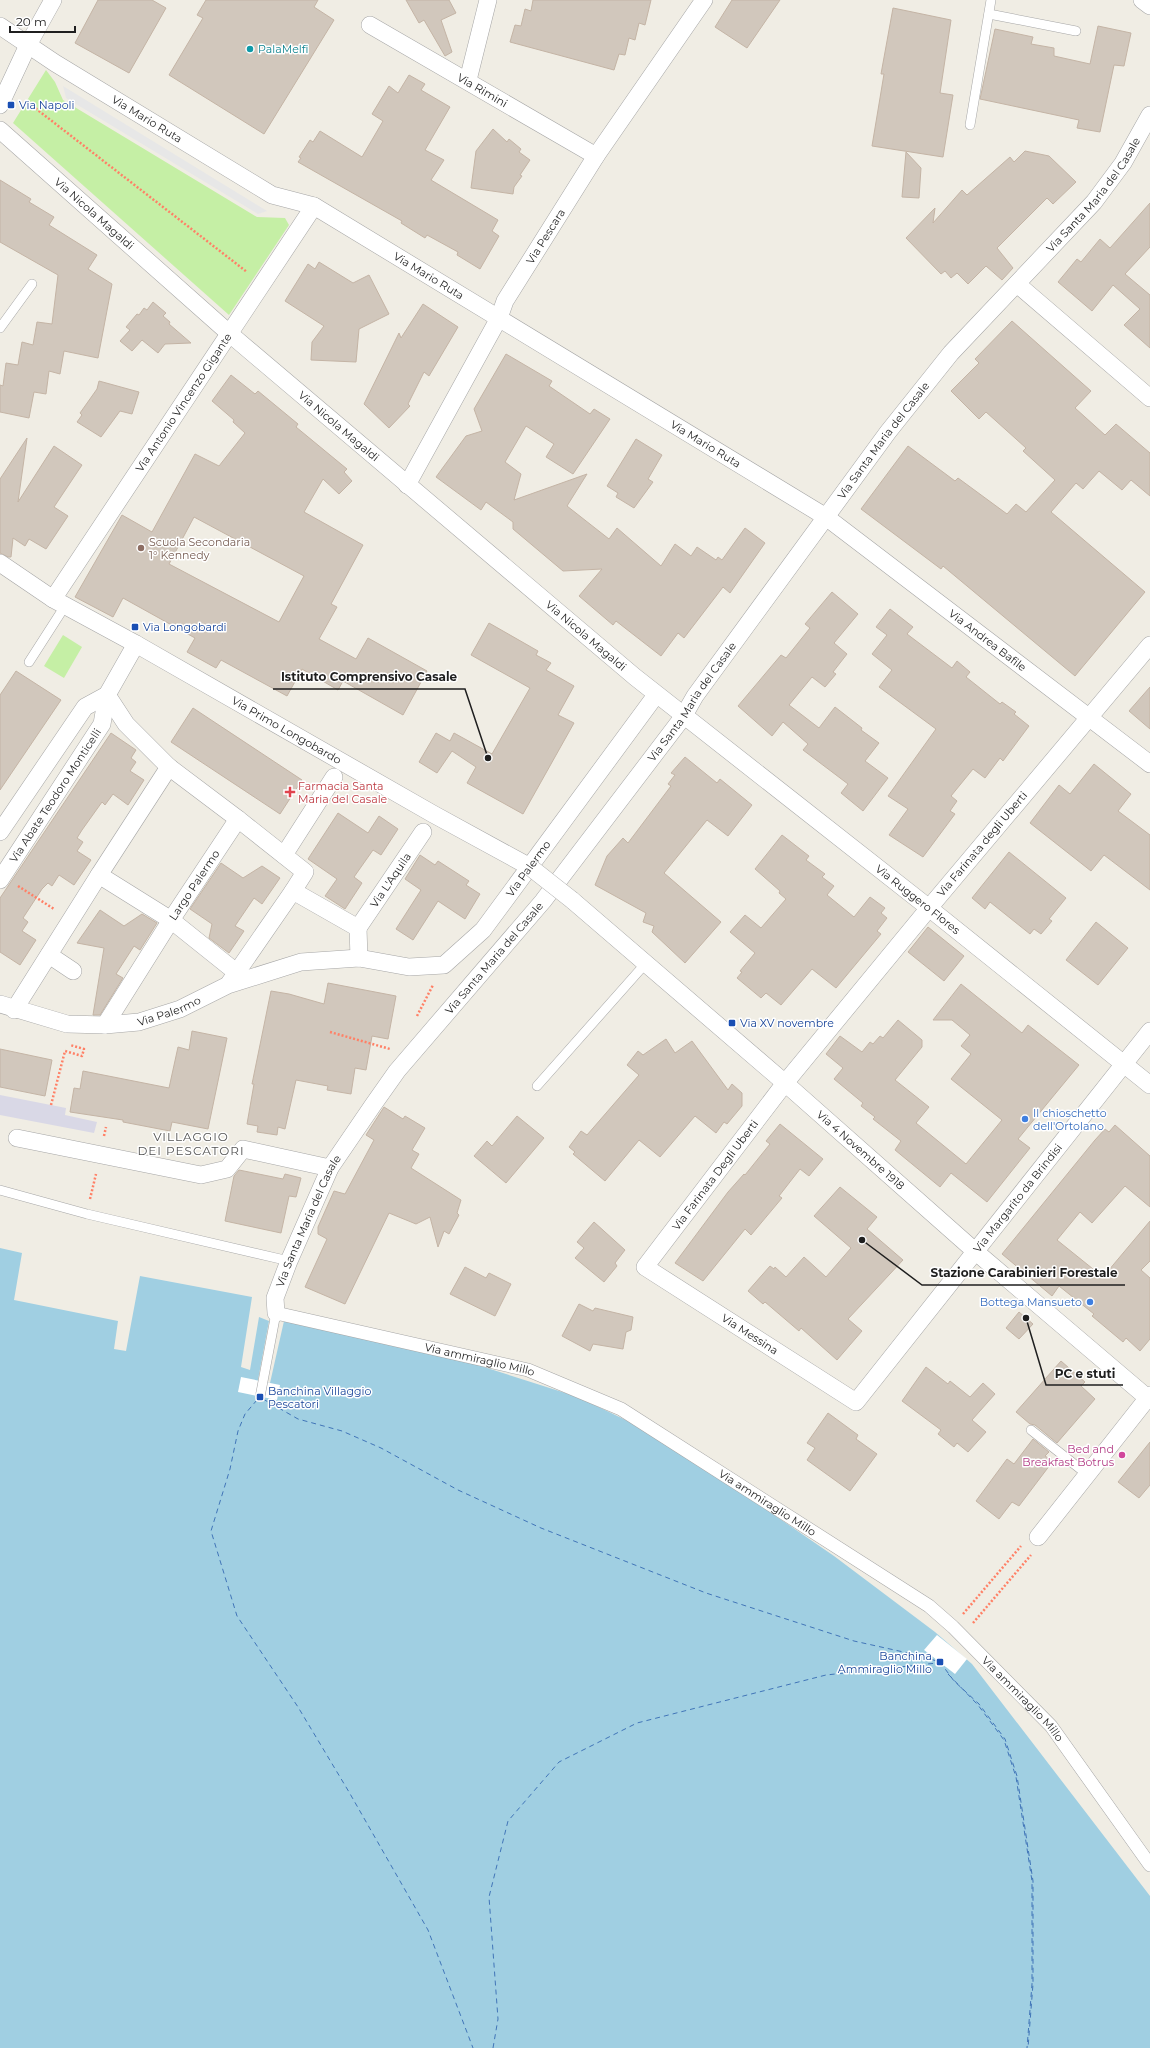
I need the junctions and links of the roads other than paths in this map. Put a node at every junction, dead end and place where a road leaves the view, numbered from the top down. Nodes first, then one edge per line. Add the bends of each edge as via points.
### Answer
1 (53, 0) edge
2 (488, 0) edge
3 (704, 0) edge
4 (991, 0) edge
5 (1142, 0) edge
6 (1150, 6) edge
7 (989, 14) junction
8 (370, 25) dead end
9 (0, 26) edge
10 (1076, 31) dead end
11 (28, 45) junction
12 (468, 80) junction
13 (0, 105) edge
14 (1150, 115) edge
15 (970, 125) dead end
16 (0, 130) edge
17 (596, 156) junction
18 (314, 206) junction
19 (32, 284) dead end
20 (1017, 284) junction
21 (499, 318) junction
22 (0, 328) edge
23 (230, 334) junction
24 (1150, 398) edge
25 (407, 485) junction
26 (826, 517) junction
27 (0, 563) edge
28 (59, 603) junction
29 (136, 644) junction
30 (1150, 645) edge
31 (29, 662) dead end
32 (107, 695) junction
33 (656, 695) junction
34 (1088, 716) junction
35 (683, 717) junction
36 (1150, 764) edge
37 (169, 767) junction
38 (334, 777) dead end
39 (238, 819) junction
40 (0, 832) edge
41 (423, 832) dead end
42 (284, 855) junction
43 (530, 867) junction
44 (99, 875) junction
45 (1, 878) edge
46 (293, 891) junction
47 (572, 900) joint
48 (929, 908) junction
49 (171, 920) junction
50 (358, 928) junction
51 (48, 954) junction
52 (359, 958) junction
53 (646, 963) junction
54 (74, 971) dead end
55 (232, 979) junction
56 (7, 1007) edge
57 (105, 1025) junction
58 (1150, 1031) edge
59 (1123, 1064) junction
60 (785, 1083) junction
61 (1150, 1085) edge
62 (537, 1086) dead end
63 (17, 1138) dead end
64 (330, 1168) junction
65 (0, 1190) edge
66 (976, 1252) junction
67 (289, 1261) junction
68 (645, 1267) joint
69 (276, 1312) junction
70 (260, 1397) dead end
71 (1149, 1398) edge
72 (856, 1402) joint
73 (1031, 1430) dead end
74 (1088, 1475) junction
75 (1038, 1537) road end
76 (1150, 1865) edge

1 - 11 street
2 - 12 street
3 - 17 street, Via Pescara
4 - 7 lane
5 - 6 street
7 - 10 lane
7 - 15 lane
8 - 12 street, Via Rimini
9 - 11 street, Via Mario Ruta
11 - 13 street
11 - 18 street, Via Mario Ruta via 272,195
12 - 17 street, Via Rimini
14 - 20 street, Via Santa Maria del Casale via 1123,163 1094,202
16 - 23 street, Via Nicola Magaldi
17 - 21 street, Via Pescara via 505,301
18 - 21 street, Via Mario Ruta
18 - 23 street, Via Antonio Vincenzo Gigante
19 - 22 lane
20 - 24 street
20 - 26 street, Via Santa Maria del Casale via 951,353 888,432
21 - 25 street, Via Pescara
21 - 26 street, Via Mario Ruta
23 - 25 street, Via Nicola Magaldi
23 - 28 street, Via Antonio Vincenzo Gigante
25 - 33 street, Via Nicola Magaldi
26 - 34 street, Via Andrea Bafile
26 - 35 street, Via Santa Maria del Casale via 695,696
27 - 28 street, Via Primo Longobardo
28 - 29 street, Via Primo Longobardo
28 - 31 lane
29 - 32 street
29 - 43 street, Via Primo Longobardo
30 - 34 street, Via Farinata degli Uberti
32 - 37 street via 126,724
32 - 40 street via 85,707
32 - 45 street, Via Abate Teodoro Monticelli via 102,724
33 - 35 street, Via Nicola Magaldi
33 - 43 street, Via Palermo
34 - 36 street, Via Andrea Bafile
34 - 48 street, Via Farinata degli Uberti
35 - 48 street, Via Ruggero Flores
35 - 64 street, Via Santa Maria del Casale via 543,901 397,1071
37 - 39 street
37 - 44 street
38 - 42 street
39 - 42 street
39 - 49 street, Largo Palermo
41 - 50 street, Via L'Aquila
42 - 46 street via 305,872
43 - 47 street, Via Primo Longobardo, bridge
43 - 52 street, Via Palermo via 483,930 444,965 409,967
44 - 49 street, Largo Palermo
44 - 51 street
46 - 50 street
46 - 55 street, Via Palermo
47 - 53 street, Via 4 Novembre 1918
48 - 59 street, Via Ruggero Flores
48 - 60 street, Via Farinata degli Uberti
49 - 55 street
49 - 57 street
50 - 52 street
51 - 54 street
51 - 56 street
52 - 55 street, Via Palermo via 301,962
53 - 60 street, Via 4 Novembre 1918
53 - 62 lane
55 - 57 street, Via Palermo via 180,1009 139,1022
56 - 57 street, Via Palermo via 67,1024
58 - 59 street, Via Margarito da Brindisi
59 - 61 street, Via Ruggero Flores
59 - 66 street, Via Margarito da Brindisi
60 - 66 street, Via 4 Novembre 1918
60 - 68 street, Via Farinata Degli Uberti
63 - 64 street via 201,1175 228,1170 243,1148
64 - 67 street, Via Santa Maria del Casale
65 - 67 lane via 86,1214
66 - 71 street, Via 4 Novembre 1918
66 - 72 street, Via Margarito da Brindisi
67 - 69 street, Via Santa Maria del Casale via 275,1298
68 - 72 street, Via Messina
69 - 70 lane
69 - 76 street, Via ammiraglio Millo via 528,1370 622,1409 929,1606 1051,1726
71 - 74 street
73 - 74 lane
74 - 75 street

